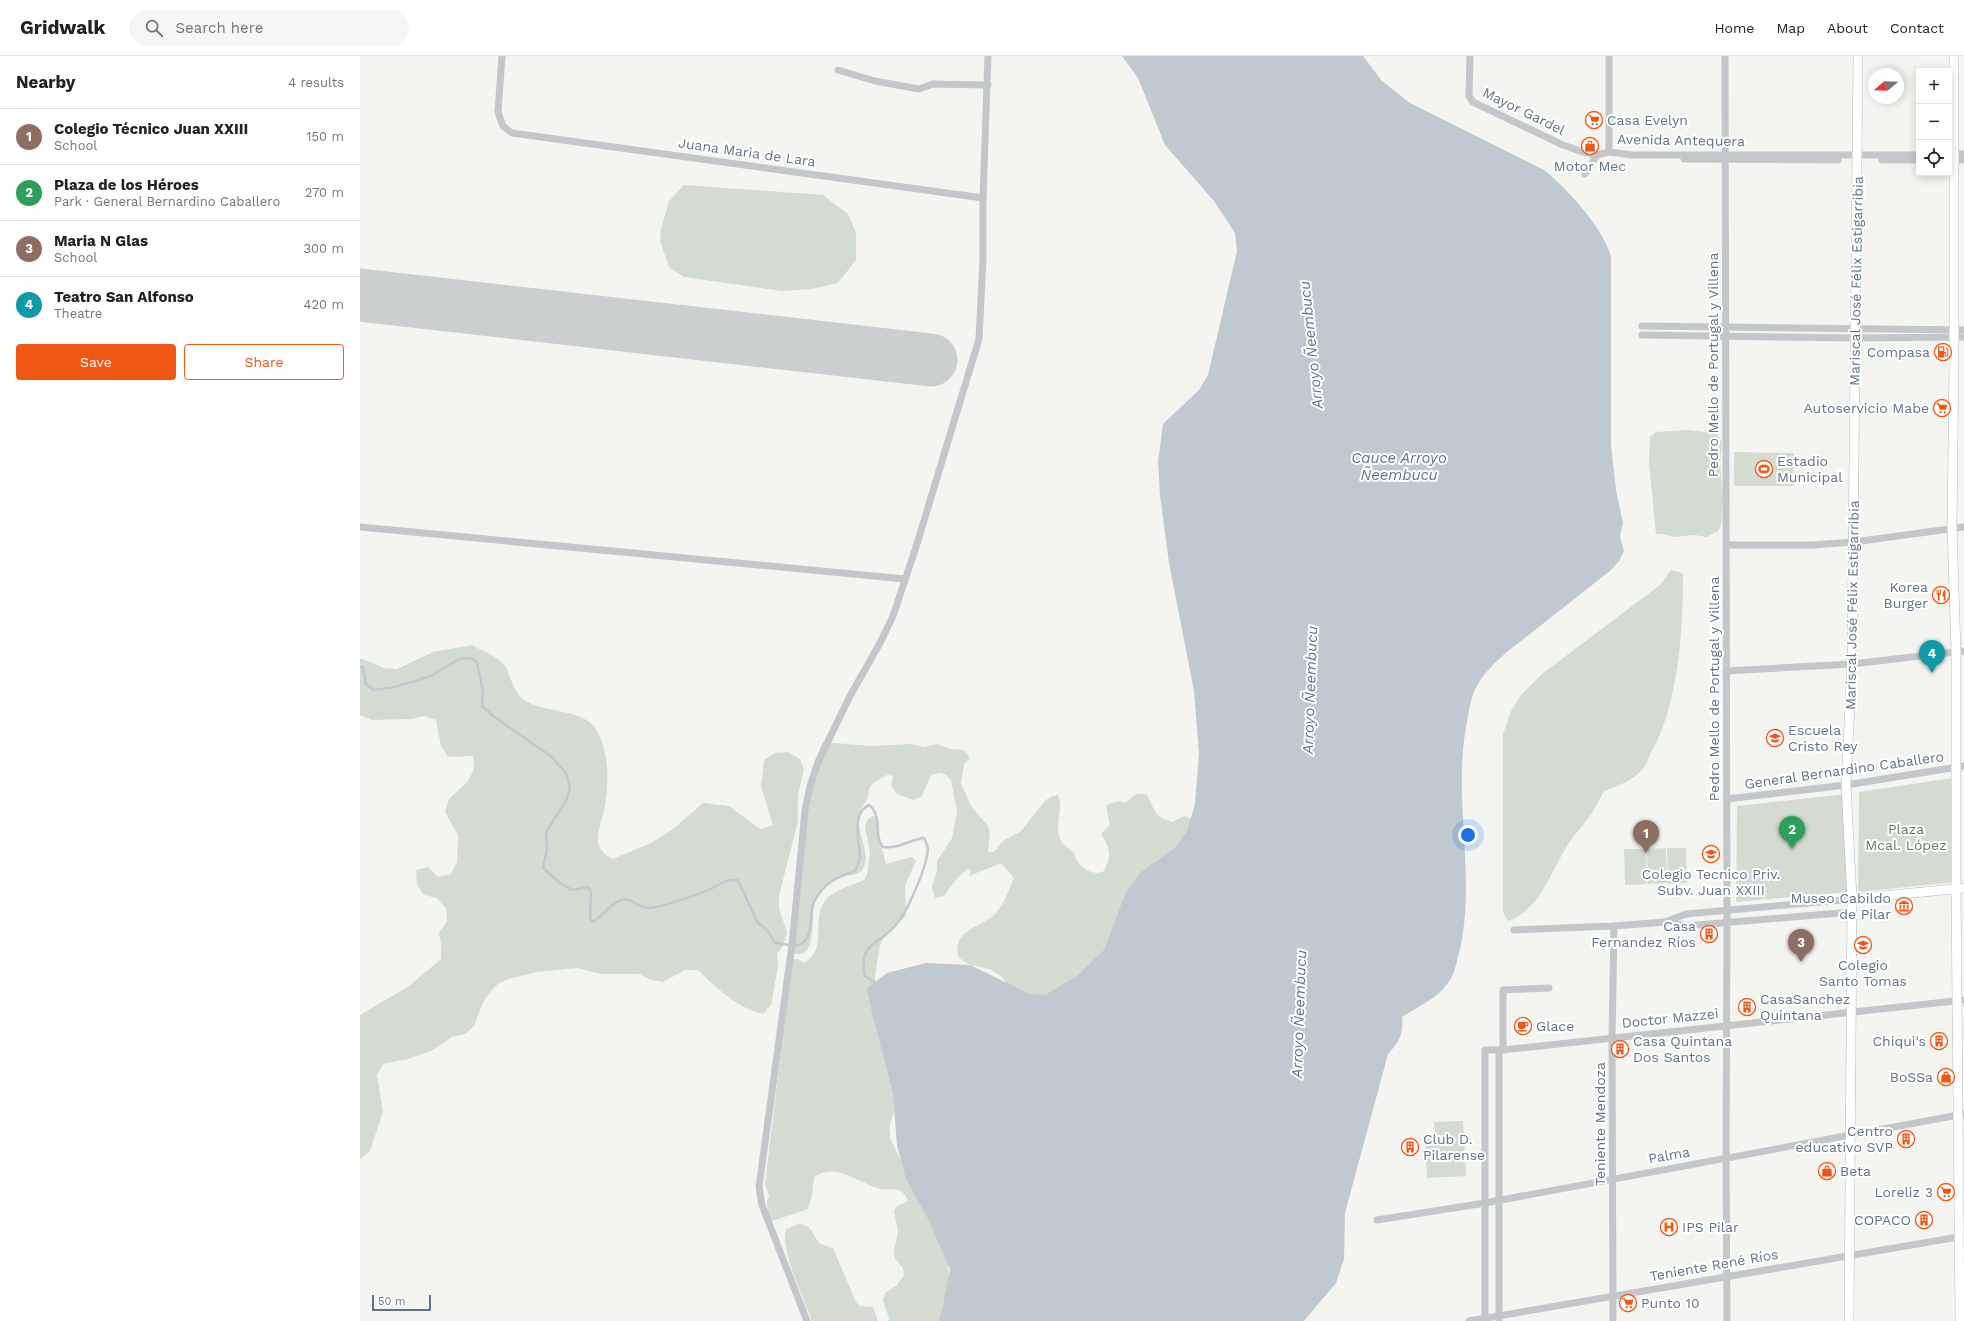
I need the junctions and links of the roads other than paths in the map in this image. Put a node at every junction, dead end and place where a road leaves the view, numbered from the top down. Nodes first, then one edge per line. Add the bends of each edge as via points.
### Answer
1 (502, 56) edge
2 (988, 56) edge
3 (1470, 56) edge
4 (1609, 56) edge
5 (1725, 56) edge
6 (1858, 56) edge
7 (1954, 56) edge
8 (838, 70) dead end
9 (988, 85) junction
10 (1952, 140) edge
11 (1609, 152) junction
12 (1964, 154) edge
13 (1597, 155) junction
14 (1916, 155) edge
15 (1725, 157) junction
16 (1858, 157) junction
17 (1952, 157) edge
18 (1952, 157) edge
19 (1916, 160) edge
20 (1964, 160) edge
21 (1585, 174) dead end
22 (1951, 176) edge
23 (983, 198) junction
24 (1642, 326) dead end
25 (1726, 327) junction
26 (1964, 330) edge
27 (1953, 333) junction
28 (1855, 334) junction
29 (1642, 335) dead end
30 (1726, 336) junction
31 (1964, 337) edge
32 (1964, 526) edge
33 (360, 527) edge
34 (1952, 528) junction
35 (1854, 542) junction
36 (1727, 545) junction
37 (905, 579) junction
38 (1960, 651) edge
39 (1852, 664) junction
40 (1726, 671) junction
41 (1960, 767) edge
42 (1846, 786) junction
43 (1727, 799) junction
44 (1960, 888) edge
45 (1852, 899) junction
46 (1960, 901) edge
47 (1727, 910) junction
48 (1852, 912) junction
49 (1665, 922) junction
50 (1727, 922) junction
51 (1614, 926) junction
52 (1514, 930) dead end
53 (1549, 988) dead end
54 (1961, 1001) edge
55 (1851, 1013) junction
56 (1727, 1025) junction
57 (1612, 1038) junction
58 (1501, 1050) junction
59 (1961, 1114) edge
60 (1851, 1134) junction
61 (1726, 1158) junction
62 (1613, 1179) junction
63 (1499, 1201) junction
64 (1485, 1203) junction
65 (1377, 1220) dead end
66 (1961, 1237) edge
67 (1850, 1255) junction
68 (1727, 1276) junction
69 (1613, 1296) junction
70 (1499, 1318) edge
71 (1485, 1320) edge
72 (807, 1321) edge
73 (1469, 1321) edge
74 (1613, 1321) edge
75 (1727, 1321) edge
76 (1849, 1321) edge
77 (1960, 1321) edge

1 - 23 street, Juana Marìa de Lara via 498,112 499,120 508,131
2 - 9 street
3 - 13 street, Mayor Gardel via 1469,96 1473,102 1563,145
4 - 11 street
5 - 15 street, Pedro Mello de Portugal y Villena
6 - 16 main road, Mariscal José Félix Estigarribia
7 - 10 main road
8 - 9 street via 874,81 919,89 933,84
9 - 23 street
11 - 13 street
11 - 15 street, Avenida Antequera via 1631,155
12 - 17 street
13 - 21 street
14 - 16 street, Avenida Antequera
15 - 16 street, Avenida Antequera
15 - 25 street, Pedro Mello de Portugal y Villena
16 - 19 street, Avenida Antequera
16 - 28 main road, Mariscal José Félix Estigarribia
18 - 20 street
22 - 27 main road
23 - 37 street via 979,338
24 - 25 street
25 - 28 street
25 - 30 street, Pedro Mello de Portugal y Villena
26 - 27 street
27 - 28 street
27 - 31 street
27 - 34 main road
28 - 30 street
28 - 35 main road, Mariscal José Félix Estigarribia
29 - 30 street
30 - 36 street, Pedro Mello de Portugal y Villena
32 - 34 street
33 - 37 street
34 - 35 street
34 - 38 main road
35 - 36 street via 1812,545
35 - 39 main road, Mariscal José Félix Estigarribia
36 - 40 street, Pedro Mello de Portugal y Villena
37 - 72 street via 893,616 818,762 805,811 792,945 759,1187 762,1205
38 - 39 street
38 - 41 main road
39 - 40 street
39 - 42 main road, Mariscal José Félix Estigarribia
40 - 43 street, Pedro Mello de Portugal y Villena
41 - 42 street, General Bernardino Caballero
41 - 44 main road
42 - 43 street, General Bernardino Caballero
42 - 45 main road, Mariscal José Félix Estigarribia
43 - 47 street, Pedro Mello de Portugal y Villena
44 - 45 main road
44 - 46 main road
45 - 47 street
45 - 48 main road, Mariscal José Félix Estigarribia
46 - 54 main road
47 - 49 street via 1686,914
47 - 50 street, Pedro Mello de Portugal y Villena
48 - 50 street
48 - 55 main road, Mariscal José Félix Estigarribia
49 - 50 street via 1686,926
49 - 51 street
50 - 56 street, Pedro Mello de Portugal y Villena
51 - 52 street
51 - 57 street, Teniente Mendoza
53 - 58 street via 1503,990
54 - 55 street, Doctor Mazzei
54 - 59 main road
55 - 56 street, Doctor Mazzei
55 - 60 main road, Mariscal José Félix Estigarribia
56 - 57 street, Doctor Mazzei
56 - 61 street, Pedro Mello de Portugal y Villena
57 - 58 street, Doctor Mazzei
57 - 62 street, Teniente Mendoza
58 - 63 street
58 - 64 street, Doctor Mazzei via 1486,1050
59 - 60 street, Palma
59 - 66 main road
60 - 61 street, Palma
60 - 67 main road, Mariscal José Félix Estigarribia
61 - 62 street, Palma
61 - 68 street, Pedro Mello de Portugal y Villena
62 - 63 street, Palma
62 - 69 street, Teniente Mendoza
63 - 64 street, Palma
63 - 70 street
64 - 65 street, Palma
64 - 71 street
66 - 67 street, Teniente René Ríos
66 - 77 main road
67 - 68 street, Teniente René Ríos
67 - 76 main road, Mariscal José Félix Estigarribia
68 - 69 street, Teniente René Ríos
68 - 75 street, Pedro Mello de Portugal y Villena
69 - 70 street, Teniente René Ríos
69 - 74 street, Teniente Mendoza
70 - 71 street, Teniente René Ríos
71 - 73 street, Teniente René Ríos

